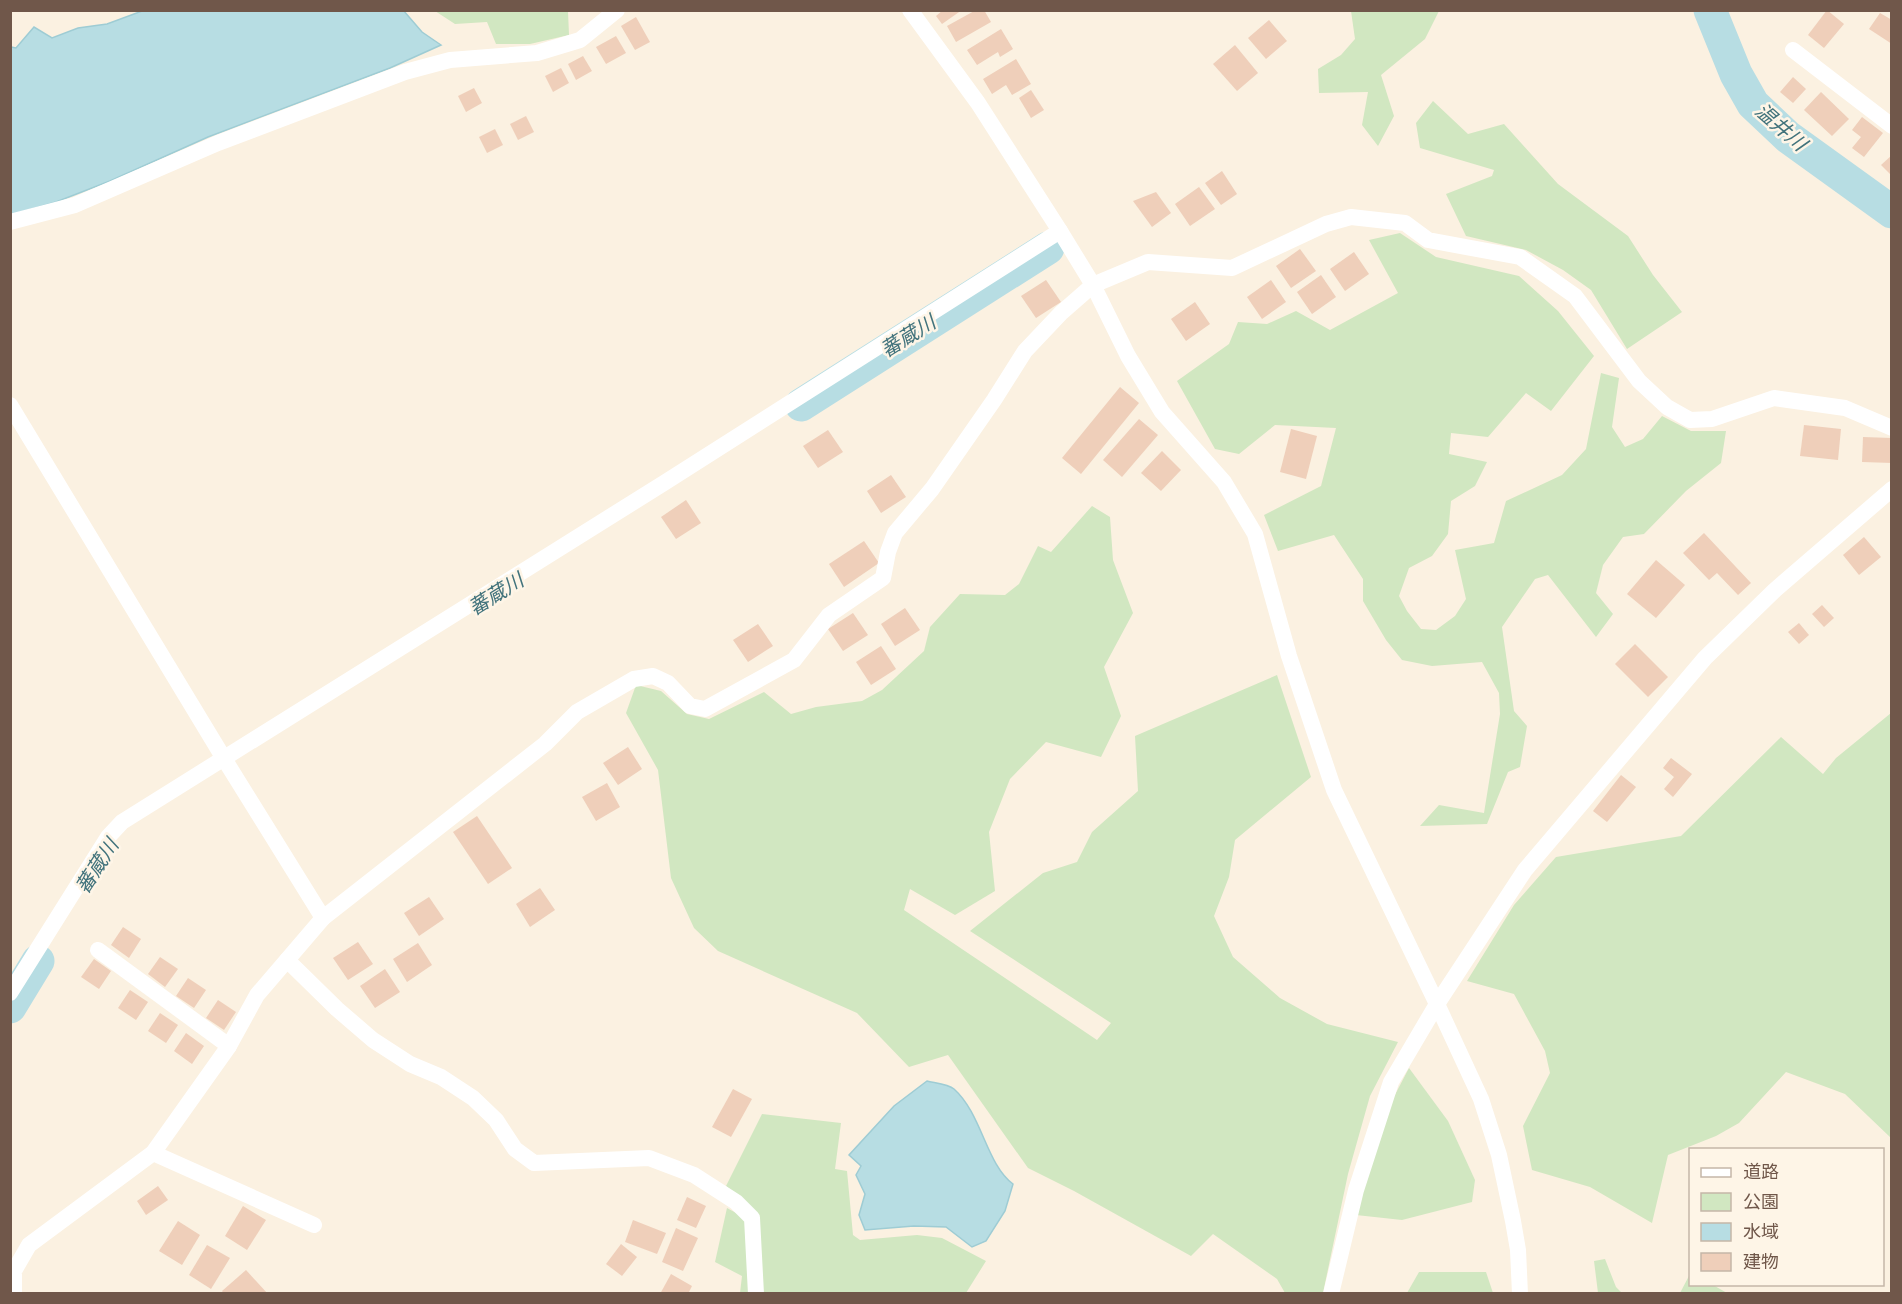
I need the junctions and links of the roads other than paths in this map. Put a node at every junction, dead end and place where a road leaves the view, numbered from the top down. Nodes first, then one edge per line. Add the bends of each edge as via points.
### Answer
1 (617, 10) edge
2 (910, 10) edge
3 (1793, 50) dead end
4 (1892, 126) edge
5 (10, 222) edge
6 (1060, 231) junction
7 (1093, 285) junction
8 (10, 405) edge
9 (1892, 428) edge
10 (1892, 489) edge
11 (226, 761) junction
12 (323, 918) junction
13 (98, 950) dead end
14 (287, 960) junction
15 (10, 993) edge
16 (1437, 1004) junction
17 (229, 1046) junction
18 (153, 1153) junction
19 (314, 1225) dead end
20 (14, 1293) edge
21 (756, 1293) edge
22 (1331, 1293) edge
23 (1520, 1293) edge

1 - 5 street via 580,40 537,53 450,60 405,72 218,143 75,205
2 - 6 street via 978,103
3 - 4 street
6 - 7 street
6 - 11 street
7 - 9 street via 1148,262 1232,268 1326,224 1351,217 1405,223 1428,240 1520,257 1575,296 1639,381 1667,407 1690,420 1712,419 1774,398 1845,408
7 - 12 street via 1025,351 932,489 895,533 883,578 829,615 794,660 705,709 690,706 668,683 653,676 634,679 577,712 545,744
7 - 16 street via 1128,356 1162,412 1224,482 1255,534 1289,656 1334,790
8 - 11 street
10 - 16 street via 1775,590 1705,658 1525,870
11 - 12 street
11 - 15 street via 122,822 108,837
12 - 14 street
13 - 17 street
14 - 17 street via 257,995
14 - 21 street via 373,1040 473,1098 496,1120 515,1149 534,1163 649,1158 693,1175 736,1202 752,1218
16 - 22 street via 1391,1082 1356,1190
16 - 23 street via 1481,1099 1499,1155 1518,1250
17 - 18 street
18 - 19 street
18 - 20 street via 29,1245 14,1270

